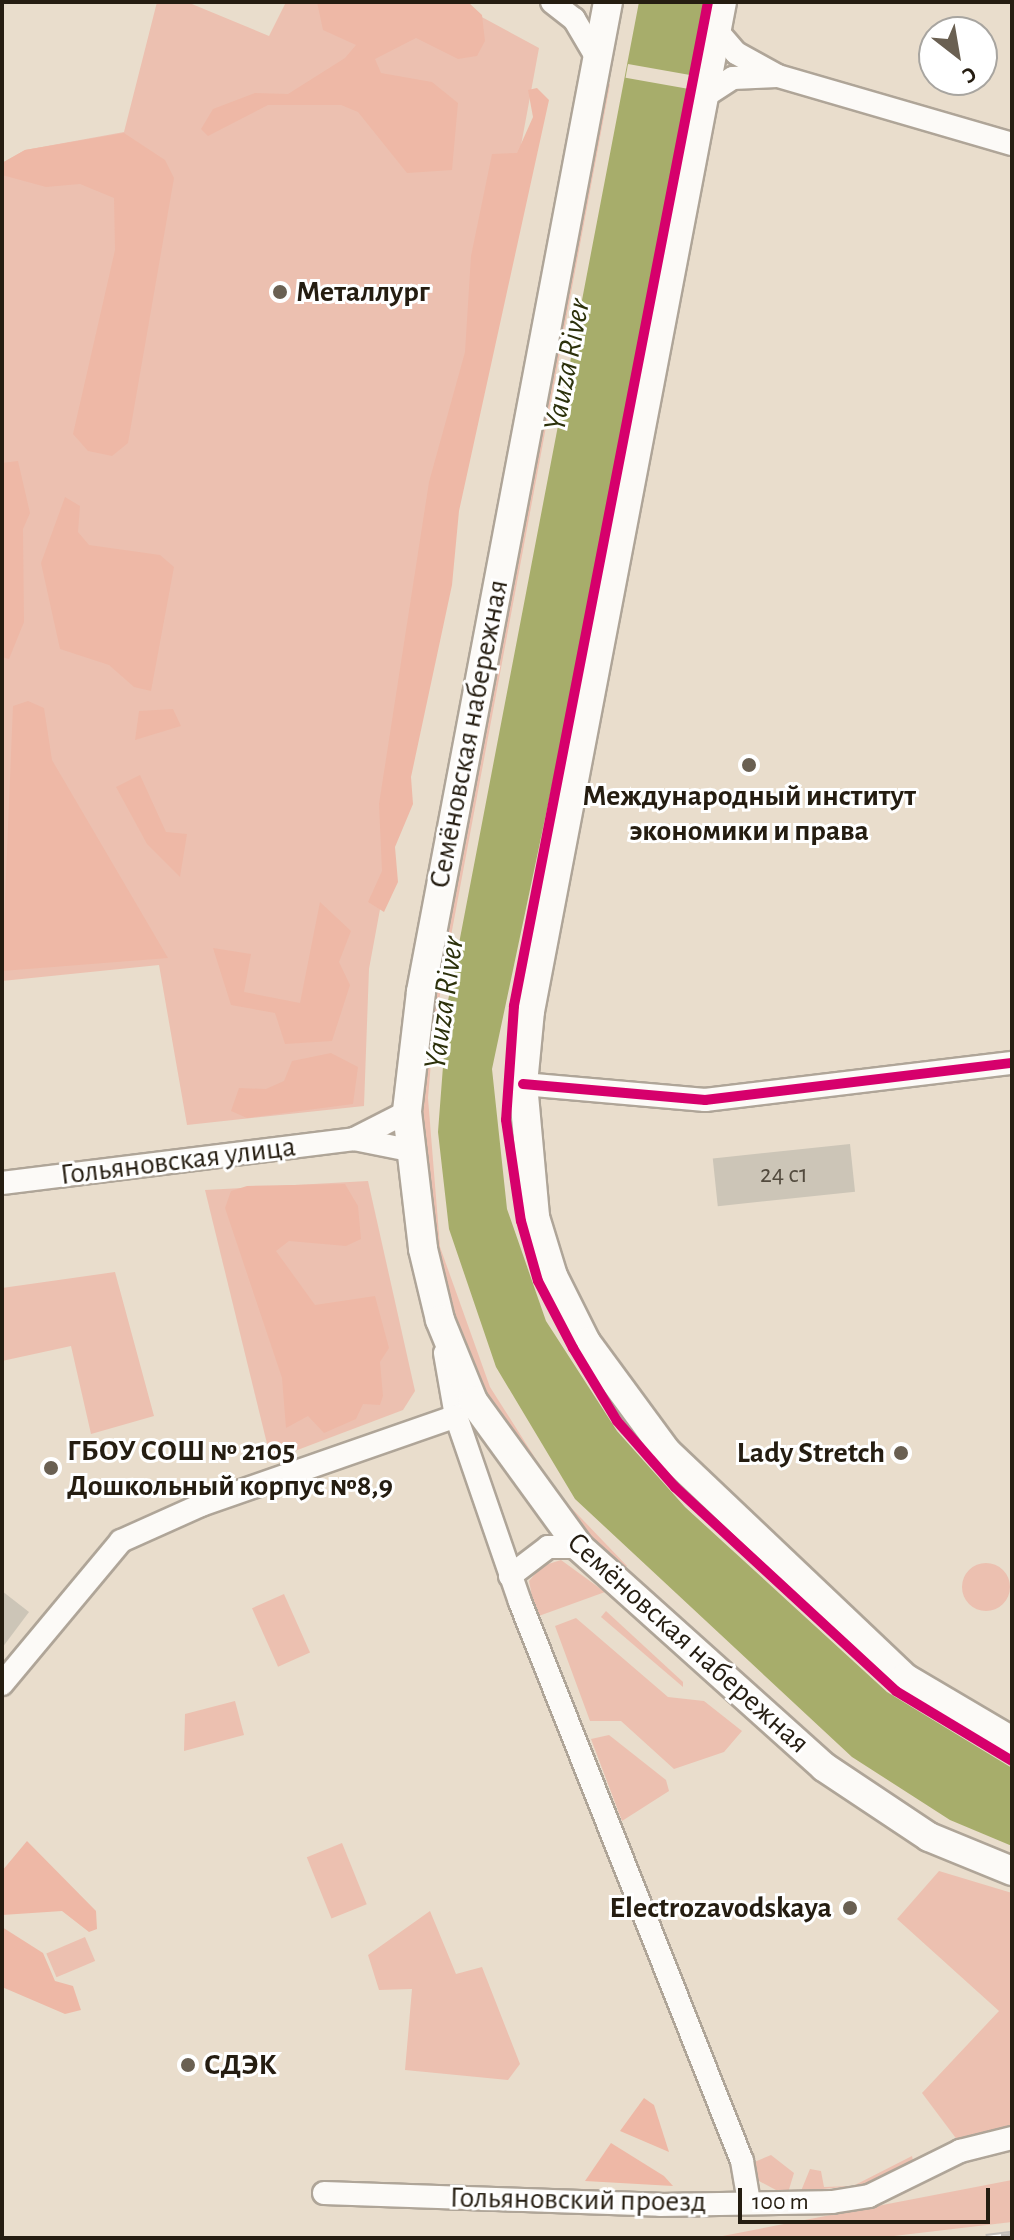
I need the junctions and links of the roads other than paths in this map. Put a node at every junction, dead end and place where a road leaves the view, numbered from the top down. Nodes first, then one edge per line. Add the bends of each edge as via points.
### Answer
1 (552, 2) edge
2 (608, 2) edge
3 (722, 2) edge
4 (717, 31) junction
5 (597, 58) junction
6 (778, 76) junction
7 (705, 96) junction
8 (1012, 144) edge
9 (1012, 1063) edge
10 (523, 1084) junction
11 (407, 1112) junction
12 (354, 1139) junction
13 (409, 1150) junction
14 (2, 1183) edge
15 (440, 1320) junction
16 (456, 1416) junction
17 (579, 1547) junction
18 (510, 1576) junction
19 (2, 1684) edge
20 (1012, 1741) edge
21 (1012, 1871) edge
22 (1012, 2138) edge
23 (324, 2193) dead end
24 (749, 2202) junction

1 - 5 street via 574,19
2 - 5 main road, Семёновская набережная
3 - 4 main road
4 - 6 street via 736,53
4 - 7 main road
5 - 11 main road, Семёновская набережная via 424,977
6 - 7 street via 733,78
6 - 8 street
7 - 10 main road via 530,1011
9 - 10 street via 705,1100
10 - 20 main road via 527,1163 553,1276 629,1406 702,1487 905,1678
11 - 12 street, Гольяновская улица
11 - 13 main road, Семёновская набережная
12 - 13 street, Гольяновская улица
12 - 14 street, Гольяновская улица
13 - 15 main road, Семёновская набережная
15 - 16 street
15 - 17 main road, Семёновская набережная via 473,1401
16 - 18 street
16 - 19 street via 201,1505 121,1541
17 - 18 street via 548,1547
17 - 21 main road, Семёновская набережная via 835,1775 929,1837
18 - 24 street via 742,2161
22 - 24 street, Гольяновский проезд via 960,2151 869,2196
23 - 24 street, Гольяновский проезд

